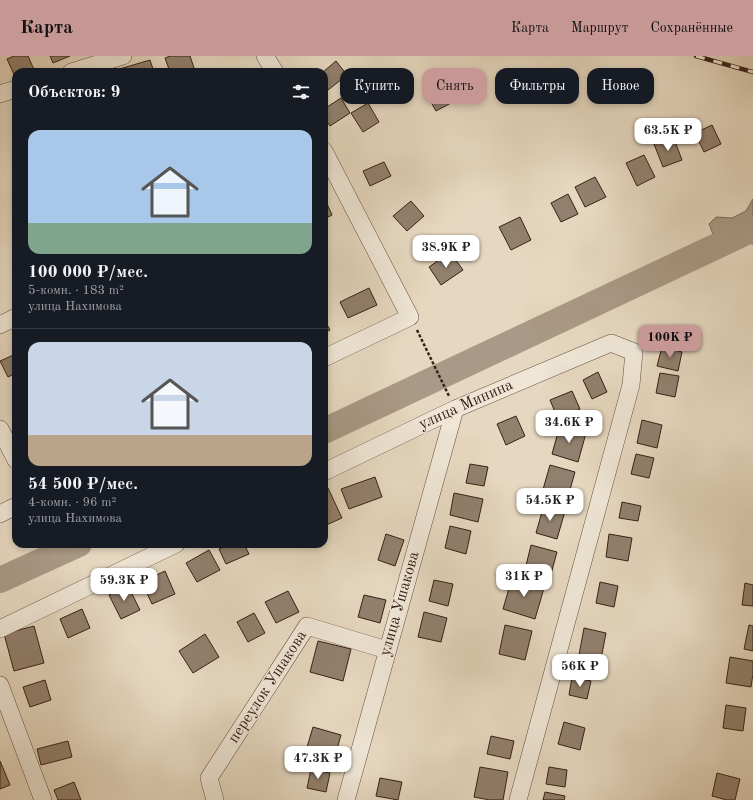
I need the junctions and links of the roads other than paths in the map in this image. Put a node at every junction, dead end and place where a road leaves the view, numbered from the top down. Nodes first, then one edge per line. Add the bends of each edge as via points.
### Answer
1 (123, 56) edge
2 (265, 56) edge
3 (84, 68) edge
4 (272, 68) edge
5 (12, 90) edge
6 (0, 94) edge
7 (328, 162) edge
8 (12, 319) edge
9 (0, 325) edge
10 (328, 356) edge
11 (455, 409) junction
12 (0, 429) edge
13 (12, 452) edge
14 (328, 470) edge
15 (12, 508) edge
16 (0, 514) edge
17 (168, 548) edge
18 (0, 629) edge
19 (387, 650) junction
20 (0, 685) edge
21 (43, 800) edge
22 (215, 800) edge
23 (346, 800) edge
24 (518, 800) edge

1 - 3 street
2 - 4 street
5 - 6 street
7 - 10 street via 410,317
8 - 9 street
11 - 14 street, улица Минина
11 - 19 street, улица Ушакова
11 - 24 street, улица Минина via 611,343 634,352 631,385
12 - 13 street
15 - 16 street
17 - 18 street
19 - 22 street, переулок Ушакова via 307,626 209,778
19 - 23 street, улица Ушакова
20 - 21 street

